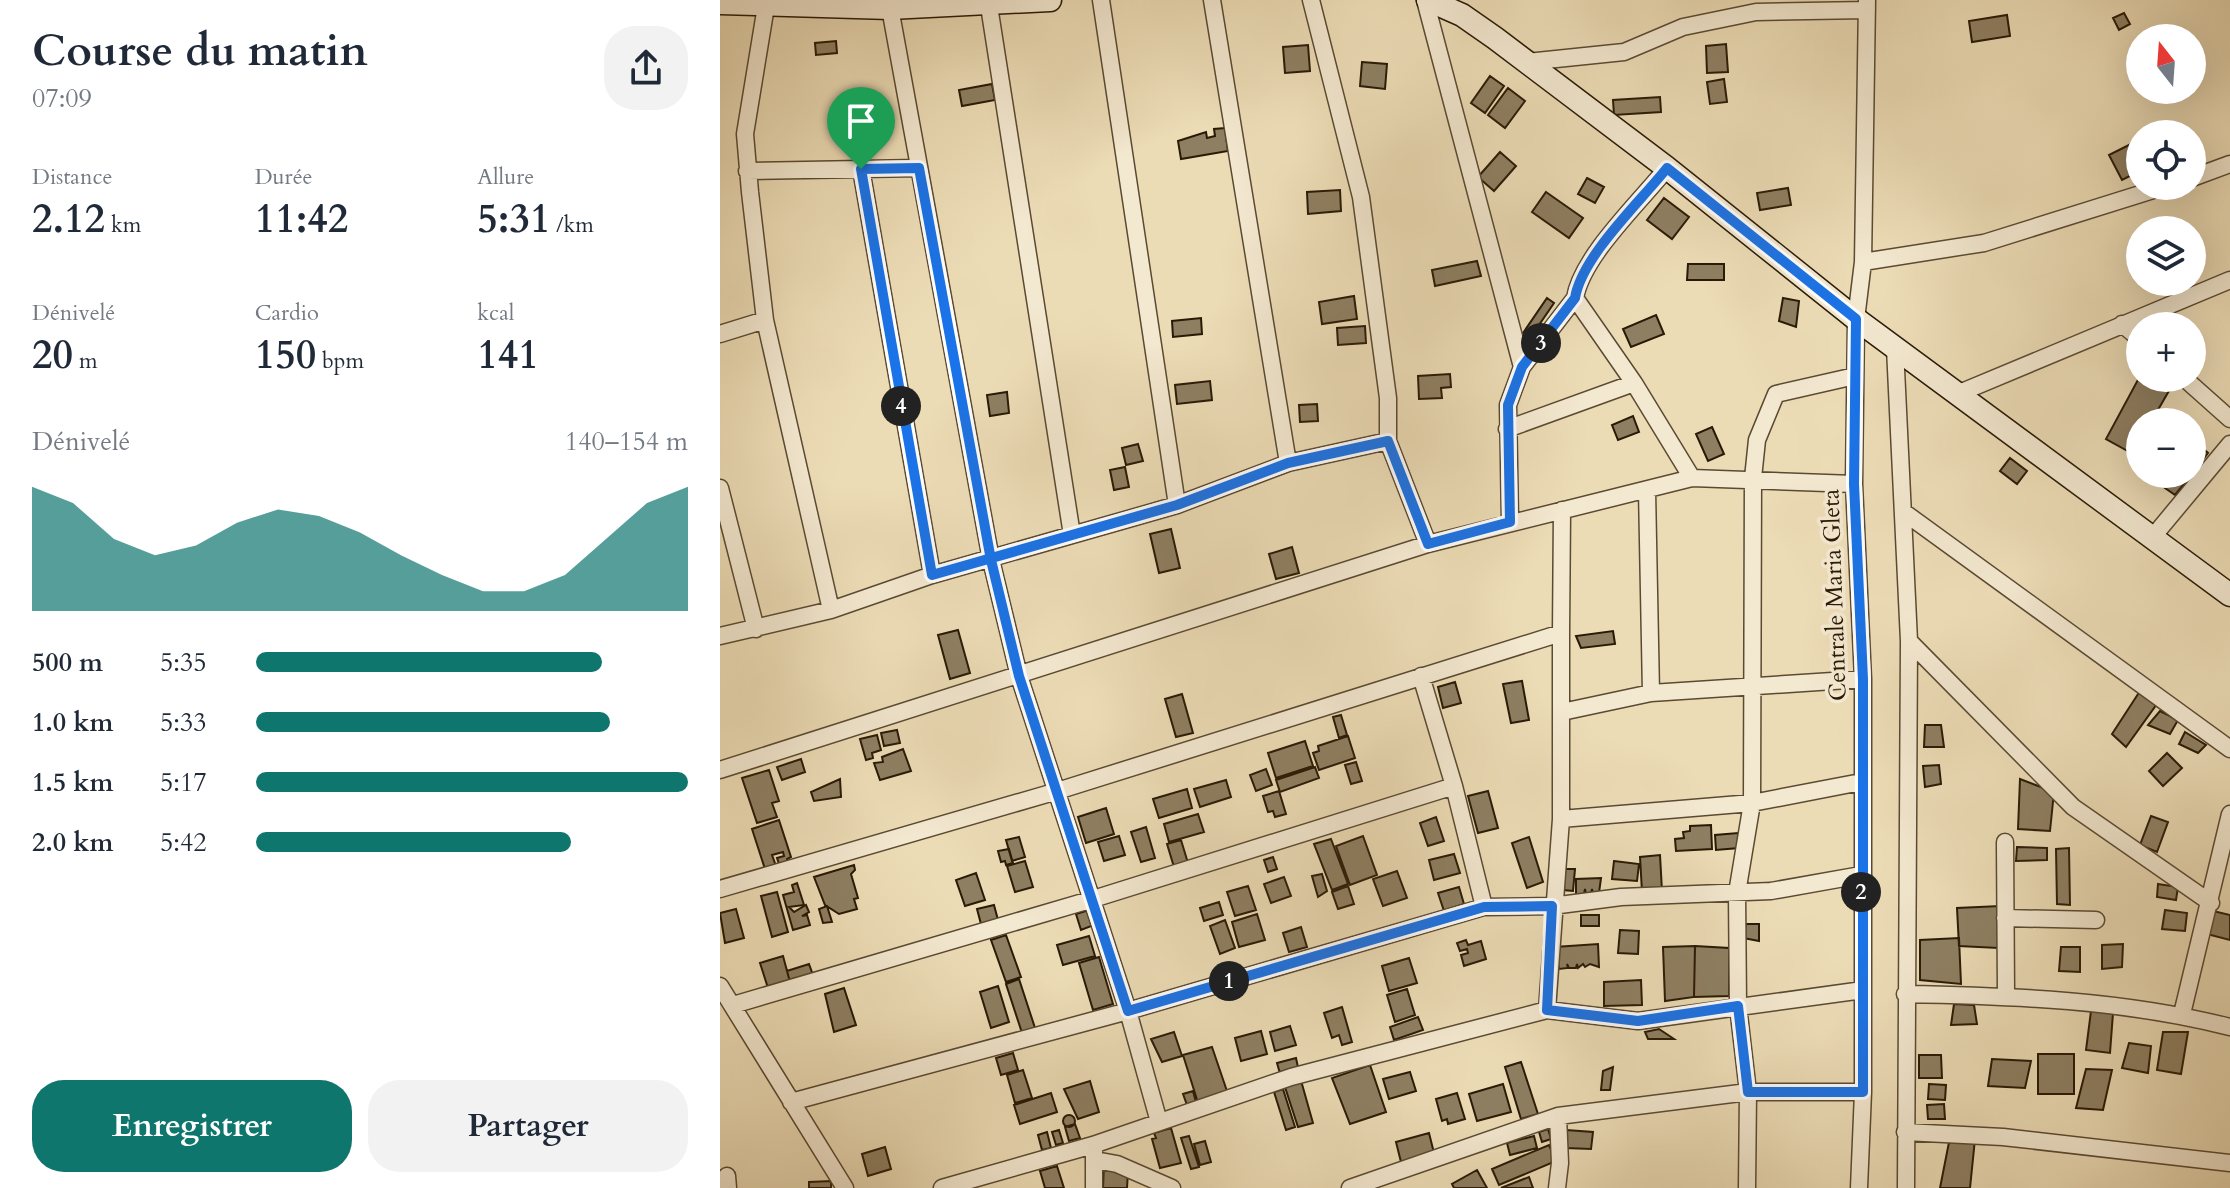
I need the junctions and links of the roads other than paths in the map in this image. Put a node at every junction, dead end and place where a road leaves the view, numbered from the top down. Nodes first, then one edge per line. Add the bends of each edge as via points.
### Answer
1 (1050, 0) edge
2 (1101, 0) edge
3 (1212, 0) edge
4 (1311, 0) edge
5 (1426, 0) edge
6 (720, 3) edge
7 (766, 3) edge
8 (891, 4) edge
9 (1867, 5) edge
10 (989, 6) junction
11 (1527, 62) junction
12 (2230, 164) edge
13 (919, 168) junction
14 (1667, 168) junction
15 (861, 169) junction
16 (747, 171) junction
17 (2206, 173) edge
18 (2126, 199) edge
19 (1863, 262) junction
20 (2230, 280) edge
21 (1575, 298) junction
22 (1856, 319) junction
23 (765, 320) junction
24 (2122, 324) junction
25 (2126, 327) edge
26 (720, 334) edge
27 (1895, 348) junction
28 (1522, 367) junction
29 (1855, 376) junction
30 (1634, 383) junction
31 (2200, 392) edge
32 (1957, 394) junction
33 (2230, 419) edge
34 (1507, 429) junction
35 (1388, 441) junction
36 (2230, 444) edge
37 (1288, 463) junction
38 (1692, 478) junction
39 (1753, 478) junction
40 (1854, 484) junction
41 (720, 488) edge
42 (1647, 490) junction
43 (1177, 505) junction
44 (1562, 510) junction
45 (1905, 513) junction
46 (1510, 522) junction
47 (1072, 535) junction
48 (2152, 538) junction
49 (1428, 544) junction
50 (991, 560) junction
51 (932, 575) junction
52 (2230, 595) edge
53 (831, 610) junction
54 (756, 629) junction
55 (1561, 633) junction
56 (720, 636) edge
57 (1909, 641) junction
58 (1019, 676) junction
59 (1421, 676) junction
60 (1863, 679) junction
61 (1752, 685) junction
62 (1651, 693) junction
63 (1562, 712) junction
64 (2230, 749) edge
65 (720, 770) edge
66 (1861, 782) junction
67 (1454, 786) junction
68 (1054, 792) junction
69 (1752, 803) junction
70 (2230, 814) edge
71 (1561, 819) junction
72 (2005, 842) dead end
73 (1861, 875) junction
74 (720, 889) edge
75 (1737, 893) junction
76 (1090, 900) junction
77 (2211, 903) junction
78 (1552, 906) junction
79 (1484, 907) junction
80 (2005, 918) junction
81 (2096, 920) dead end
82 (720, 986) edge
83 (1863, 990) junction
84 (1905, 994) junction
85 (2006, 995) junction
86 (733, 1005) junction
87 (1738, 1006) junction
88 (1547, 1010) junction
89 (1128, 1011) junction
90 (2182, 1014) junction
91 (2230, 1027) edge
92 (1748, 1092) junction
93 (1863, 1092) junction
94 (791, 1102) junction
95 (1558, 1116) junction
96 (1159, 1122) junction
97 (1905, 1132) junction
98 (1094, 1152) junction
99 (2230, 1163) edge
100 (845, 1188) edge
101 (942, 1188) edge
102 (1094, 1188) edge
103 (1172, 1188) edge
104 (1350, 1188) edge
105 (1557, 1188) edge
106 (1747, 1188) edge
107 (1859, 1188) edge
108 (1906, 1188) edge

1 - 10 street
2 - 43 street
3 - 37 street
4 - 35 street via 1361,197 1388,398
5 - 11 street via 1462,15
5 - 28 street
6 - 7 street
7 - 8 street
7 - 16 street via 745,134
8 - 10 street
8 - 13 street
9 - 11 street via 1756,12 1683,27 1624,52
9 - 19 street, Centrale Maria Gleta
10 - 47 street
11 - 14 street
12 - 17 street
13 - 15 street
13 - 50 street
14 - 21 street via 1598,252 1577,285
14 - 22 street
15 - 16 street
15 - 51 street
16 - 23 street
18 - 19 street via 1984,243
19 - 22 street, Centrale Maria Gleta
20 - 24 street
21 - 28 street
21 - 30 street
22 - 27 street
22 - 29 street, Centrale Maria Gleta
23 - 26 street
23 - 53 street
24 - 25 street
24 - 32 street
27 - 32 street
27 - 45 street
28 - 34 street via 1508,405
29 - 39 street via 1776,394 1757,440
29 - 40 street, Centrale Maria Gleta
30 - 34 street
30 - 38 street
31 - 33 street
32 - 48 street
34 - 46 street
35 - 37 street
35 - 49 street
36 - 48 street
37 - 43 street
38 - 39 street
38 - 42 street
39 - 40 street
39 - 61 street
40 - 60 street, Centrale Maria Gleta
41 - 54 street
42 - 44 street
42 - 62 street
43 - 47 street
44 - 46 street
44 - 55 street
45 - 57 street
45 - 64 street
46 - 49 street
47 - 50 street
48 - 52 street
49 - 58 street
50 - 51 street
50 - 58 street
51 - 53 street
53 - 54 street
54 - 56 street
55 - 59 street
55 - 63 street
57 - 77 street via 2073,807
57 - 84 street
58 - 65 street
58 - 68 street
59 - 67 street
59 - 68 street
60 - 61 street
60 - 66 street, Centrale Maria Gleta
61 - 62 street
61 - 69 street
62 - 63 street
63 - 71 street
66 - 69 street
66 - 73 street, Centrale Maria Gleta
67 - 76 street
67 - 79 street
68 - 74 street
68 - 76 street
69 - 71 street
69 - 75 street
70 - 77 street
71 - 78 street
72 - 80 street
73 - 75 street
73 - 83 street, Centrale Maria Gleta
75 - 78 street via 1621,897
75 - 87 street
76 - 86 street
76 - 89 street
77 - 90 street
78 - 79 street
78 - 88 street
79 - 89 street
80 - 81 street
80 - 85 street
82 - 86 street
83 - 87 street
83 - 93 street, Centrale Maria Gleta
84 - 85 street
84 - 97 street
85 - 90 street
86 - 94 street
87 - 88 street via 1638,1021
87 - 92 street
88 - 96 street via 1302,1073
89 - 94 street
89 - 96 street
90 - 91 street
92 - 93 street
92 - 95 street
92 - 106 street
93 - 107 street, Centrale Maria Gleta
94 - 100 street
95 - 104 street
95 - 105 street
96 - 98 street
97 - 99 street via 2033,1139
97 - 108 street
98 - 101 street
98 - 102 street
98 - 103 street

